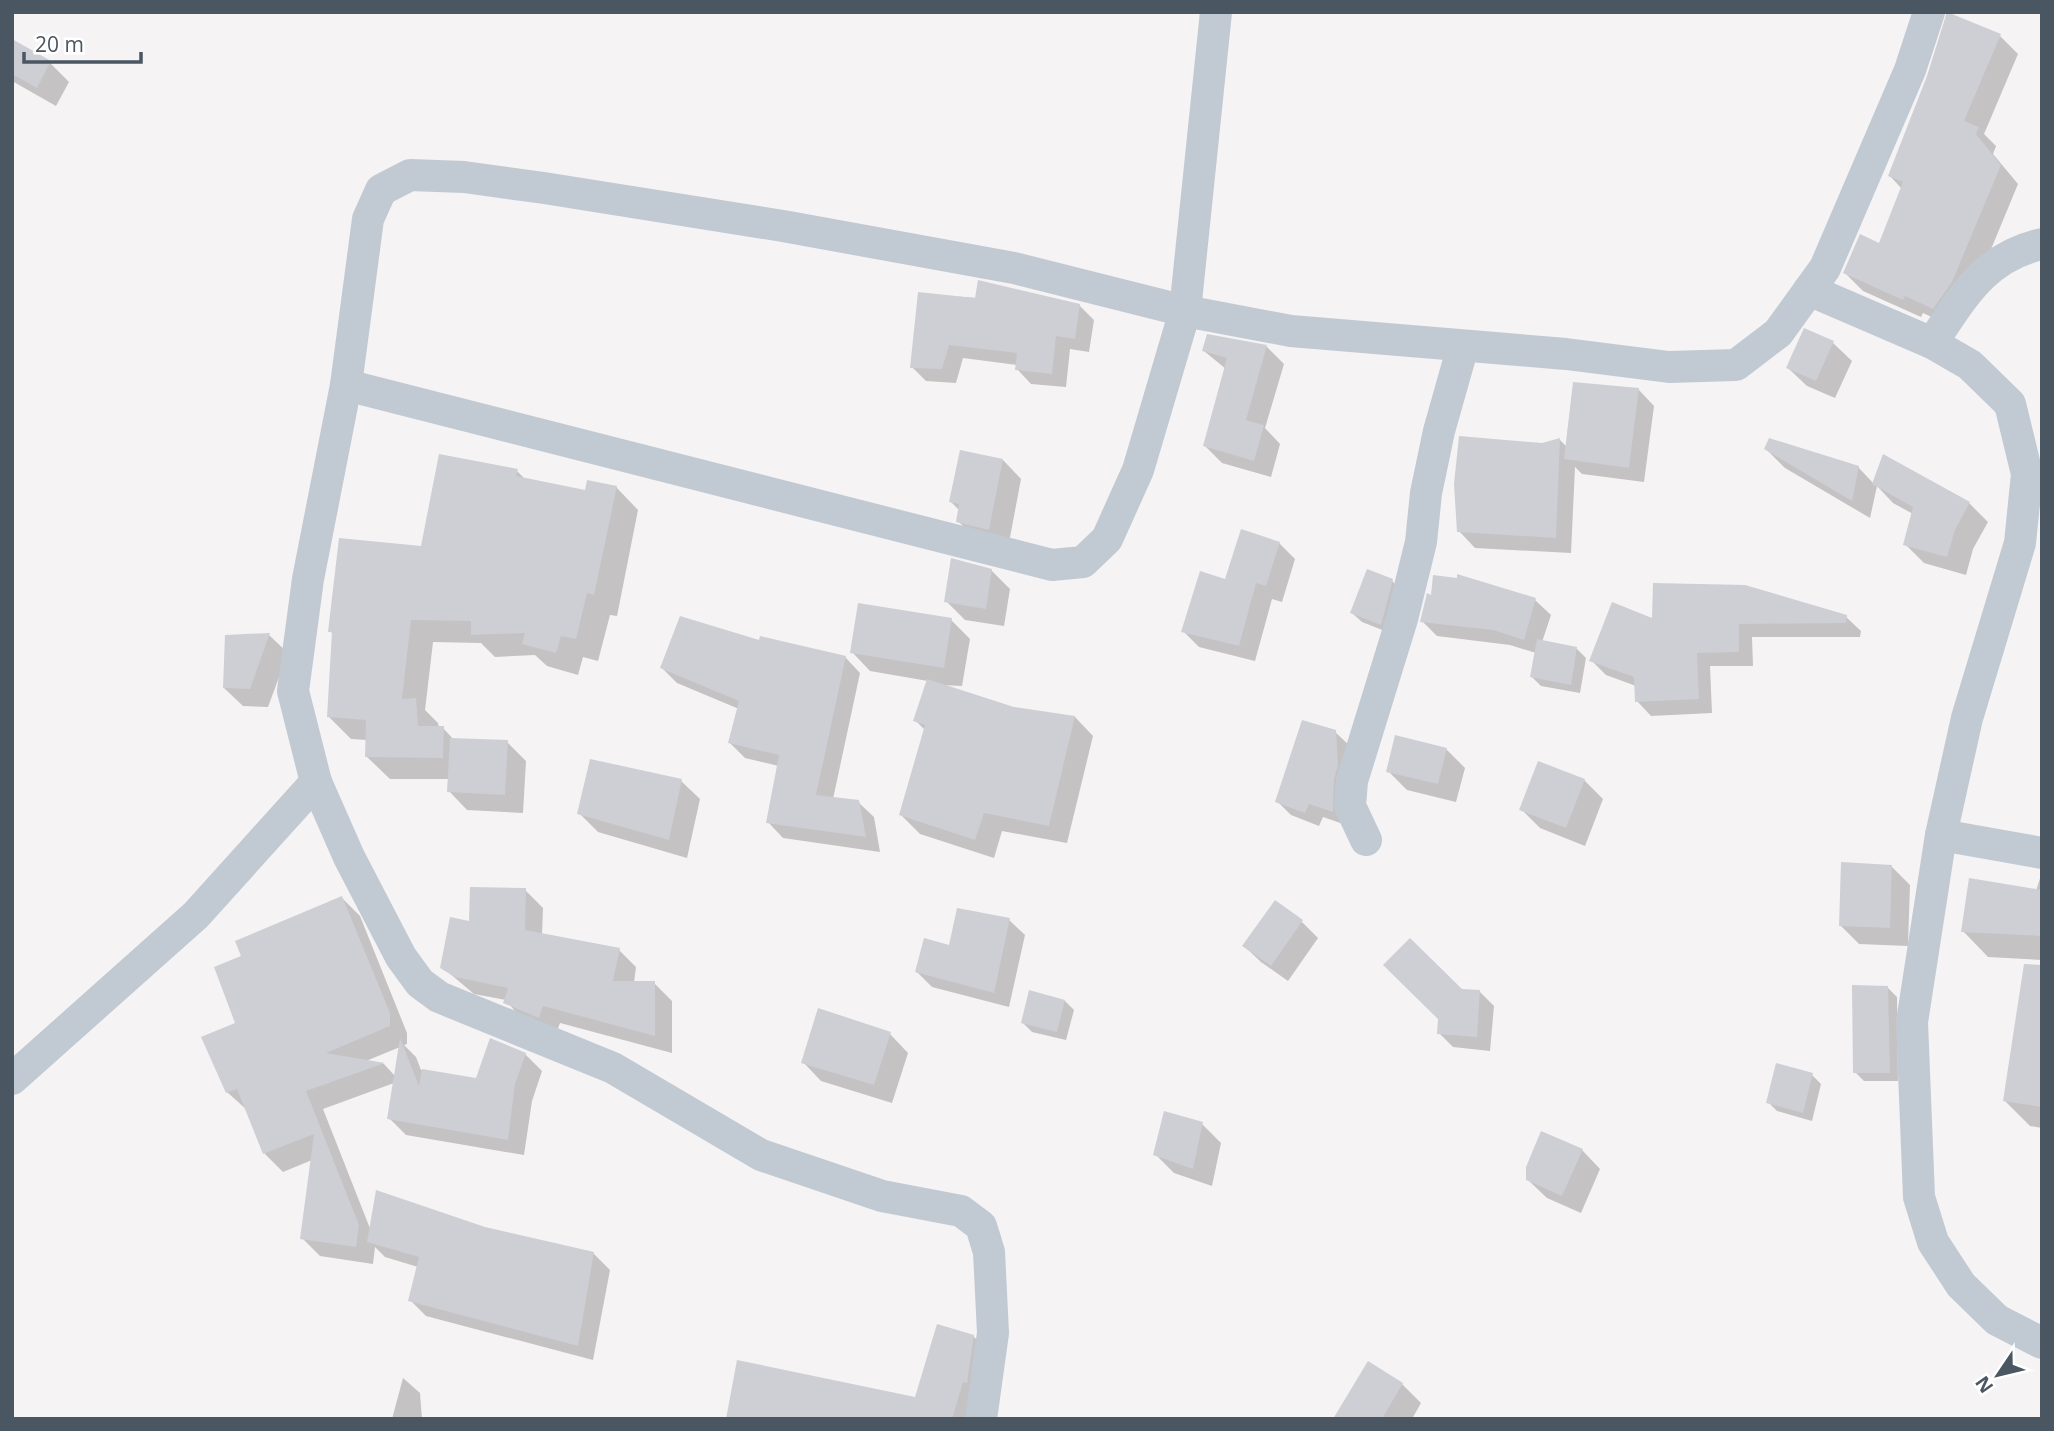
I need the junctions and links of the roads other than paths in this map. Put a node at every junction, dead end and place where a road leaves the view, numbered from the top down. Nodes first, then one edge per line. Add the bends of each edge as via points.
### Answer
1 (1216, 12) edge
2 (1929, 12) edge
3 (2042, 244) edge
4 (1809, 290) junction
5 (1185, 311) junction
6 (1932, 343) junction
7 (1463, 346) junction
8 (346, 385) junction
9 (2031, 545) edge
10 (316, 782) junction
11 (1941, 835) junction
12 (1366, 840) dead end
13 (2042, 853) edge
14 (12, 1079) edge
15 (2042, 1343) edge
16 (981, 1419) edge

1 - 5 street
2 - 4 street via 1867,173 1825,268
3 - 6 street via 2016,250 1990,267 1965,293
4 - 6 street
4 - 7 street via 1778,333 1736,365 1669,367
5 - 7 street via 1291,331
5 - 8 street via 1014,268 783,226 478,178 410,175 381,190 368,219
5 - 8 street via 1138,470 1107,539 1083,562 1052,565
6 - 9 street via 1970,365 2010,404 2027,474
7 - 12 street via 1439,431 1421,542 1402,619 1352,781 1350,806
8 - 10 street via 308,579 293,691
9 - 11 street via 1981,665
10 - 14 street via 196,915
10 - 16 street via 401,957 420,983 439,997 613,1068 761,1155 883,1196 961,1211 981,1226 989,1252 993,1334
11 - 13 street
11 - 15 street via 1912,1022 1919,1197 1933,1242 1961,1284 1997,1320

